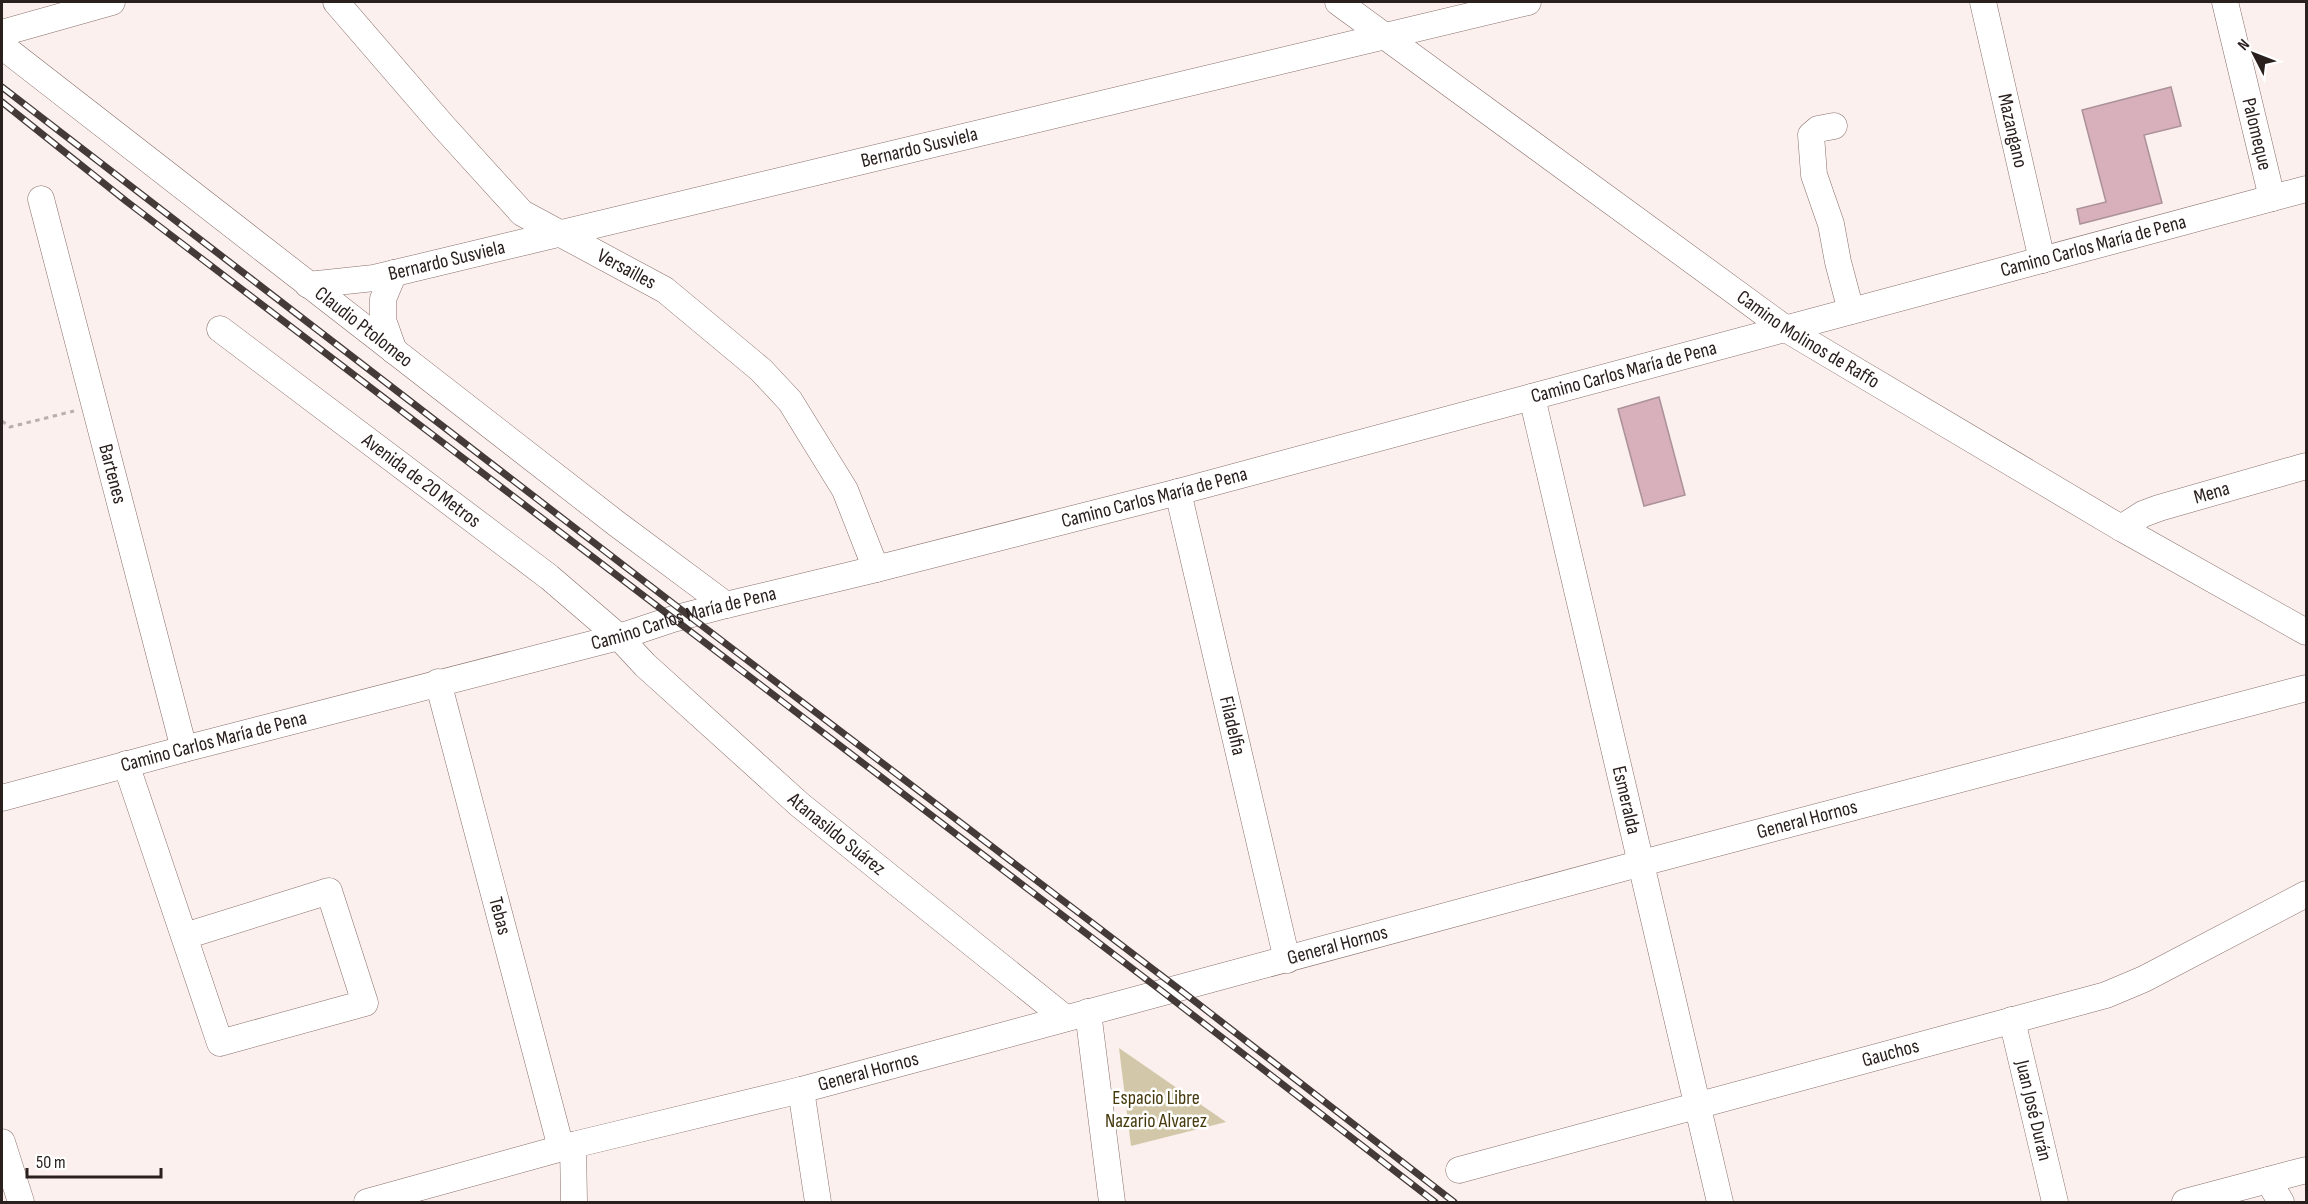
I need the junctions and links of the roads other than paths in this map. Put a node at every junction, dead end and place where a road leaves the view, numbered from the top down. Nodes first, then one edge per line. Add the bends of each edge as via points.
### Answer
1 (112, 2) edge
2 (336, 2) edge
3 (1338, 2) edge
4 (1528, 2) edge
5 (1983, 2) edge
6 (2225, 2) edge
7 (1479, 7) edge
8 (2, 33) edge
9 (1385, 36) junction
10 (2, 46) edge
11 (1834, 126) dead end
12 (2307, 189) edge
13 (2272, 198) junction
14 (42, 199) dead end
15 (558, 233) junction
16 (2042, 260) junction
17 (394, 273) junction
18 (308, 285) junction
19 (1851, 311) junction
20 (220, 329) dead end
21 (1786, 329) junction
22 (394, 351) junction
23 (1532, 397) junction
24 (2307, 466) edge
25 (1178, 492) junction
26 (2121, 528) junction
27 (876, 569) junction
28 (726, 605) junction
29 (2307, 632) edge
30 (619, 637) junction
31 (438, 682) junction
32 (2307, 688) edge
33 (184, 749) junction
34 (126, 764) junction
35 (2, 798) edge
36 (1642, 863) junction
37 (2307, 894) edge
38 (185, 936) junction
39 (1287, 960) junction
40 (1077, 1015) junction
41 (2012, 1020) junction
42 (801, 1090) junction
43 (1696, 1106) junction
44 (2, 1142) edge
45 (567, 1147) junction
46 (1459, 1170) dead end
47 (2307, 1170) edge
48 (2268, 1180) junction
49 (21, 1203) edge
50 (367, 1203) edge
51 (574, 1203) edge
52 (818, 1203) edge
53 (1113, 1203) edge
54 (1720, 1203) edge
55 (2055, 1203) edge
56 (2185, 1203) edge
57 (2281, 1203) edge

1 - 8 street
2 - 15 street, Versailles via 522,213
3 - 9 street, Camino Molinos de Raffo
4 - 7 street, Bernardo Susviela
5 - 16 street, Mazangano
6 - 13 street, Palomeque
7 - 9 street, Bernardo Susviela
9 - 15 street, Bernardo Susviela
9 - 21 street, Camino Molinos de Raffo
10 - 18 street, Claudio Ptolomeo
11 - 19 street via 1818,129 1811,135 1810,144 1814,175 1831,224
12 - 13 street, Camino Carlos María de Pena
13 - 16 street, Camino Carlos María de Pena
14 - 33 street, Bartenes
15 - 17 street, Bernardo Susviela
15 - 27 street, Versailles via 665,290 761,370 790,401 845,490
16 - 19 street, Camino Carlos María de Pena
17 - 18 street, Bernardo Susviela
17 - 22 street via 383,299 383,320
18 - 22 street, Claudio Ptolomeo
19 - 21 street, Camino Carlos María de Pena
20 - 30 street, Avenida de 20 Metros via 549,578
21 - 23 street, Camino Carlos María de Pena
21 - 26 street, Camino Molinos de Raffo
22 - 28 street, Claudio Ptolomeo
23 - 25 street, Camino Carlos María de Pena
23 - 36 street, Esmeralda
24 - 26 street, Mena via 2159,508
25 - 27 street, Camino Carlos María de Pena
25 - 39 street, Filadelfia
26 - 29 street, Camino Molinos de Raffo
27 - 28 street, Camino Carlos María de Pena
28 - 30 street, Camino Carlos María de Pena
30 - 31 street, Camino Carlos María de Pena
30 - 40 street, Atanasildo Suárez via 800,805
31 - 33 street, Camino Carlos María de Pena
31 - 45 street, Tebas
32 - 36 street, General Hornos
33 - 34 street, Camino Carlos María de Pena
34 - 35 street, Camino Carlos María de Pena
34 - 38 street
36 - 39 street, General Hornos
36 - 43 street, Esmeralda
37 - 41 street, Gauchos via 2144,979 2106,995
38 - 38 street via 220,1043 365,1003 329,891
39 - 40 street, General Hornos
40 - 42 street, General Hornos
40 - 53 street
41 - 43 street, Gauchos
41 - 55 street, Juan José Durán
42 - 45 street, General Hornos
42 - 52 street
43 - 46 street, Gauchos
43 - 54 street, Esmeralda
44 - 49 street
45 - 50 street, General Hornos
45 - 51 street, Tebas
47 - 48 street
48 - 56 street
48 - 57 street

